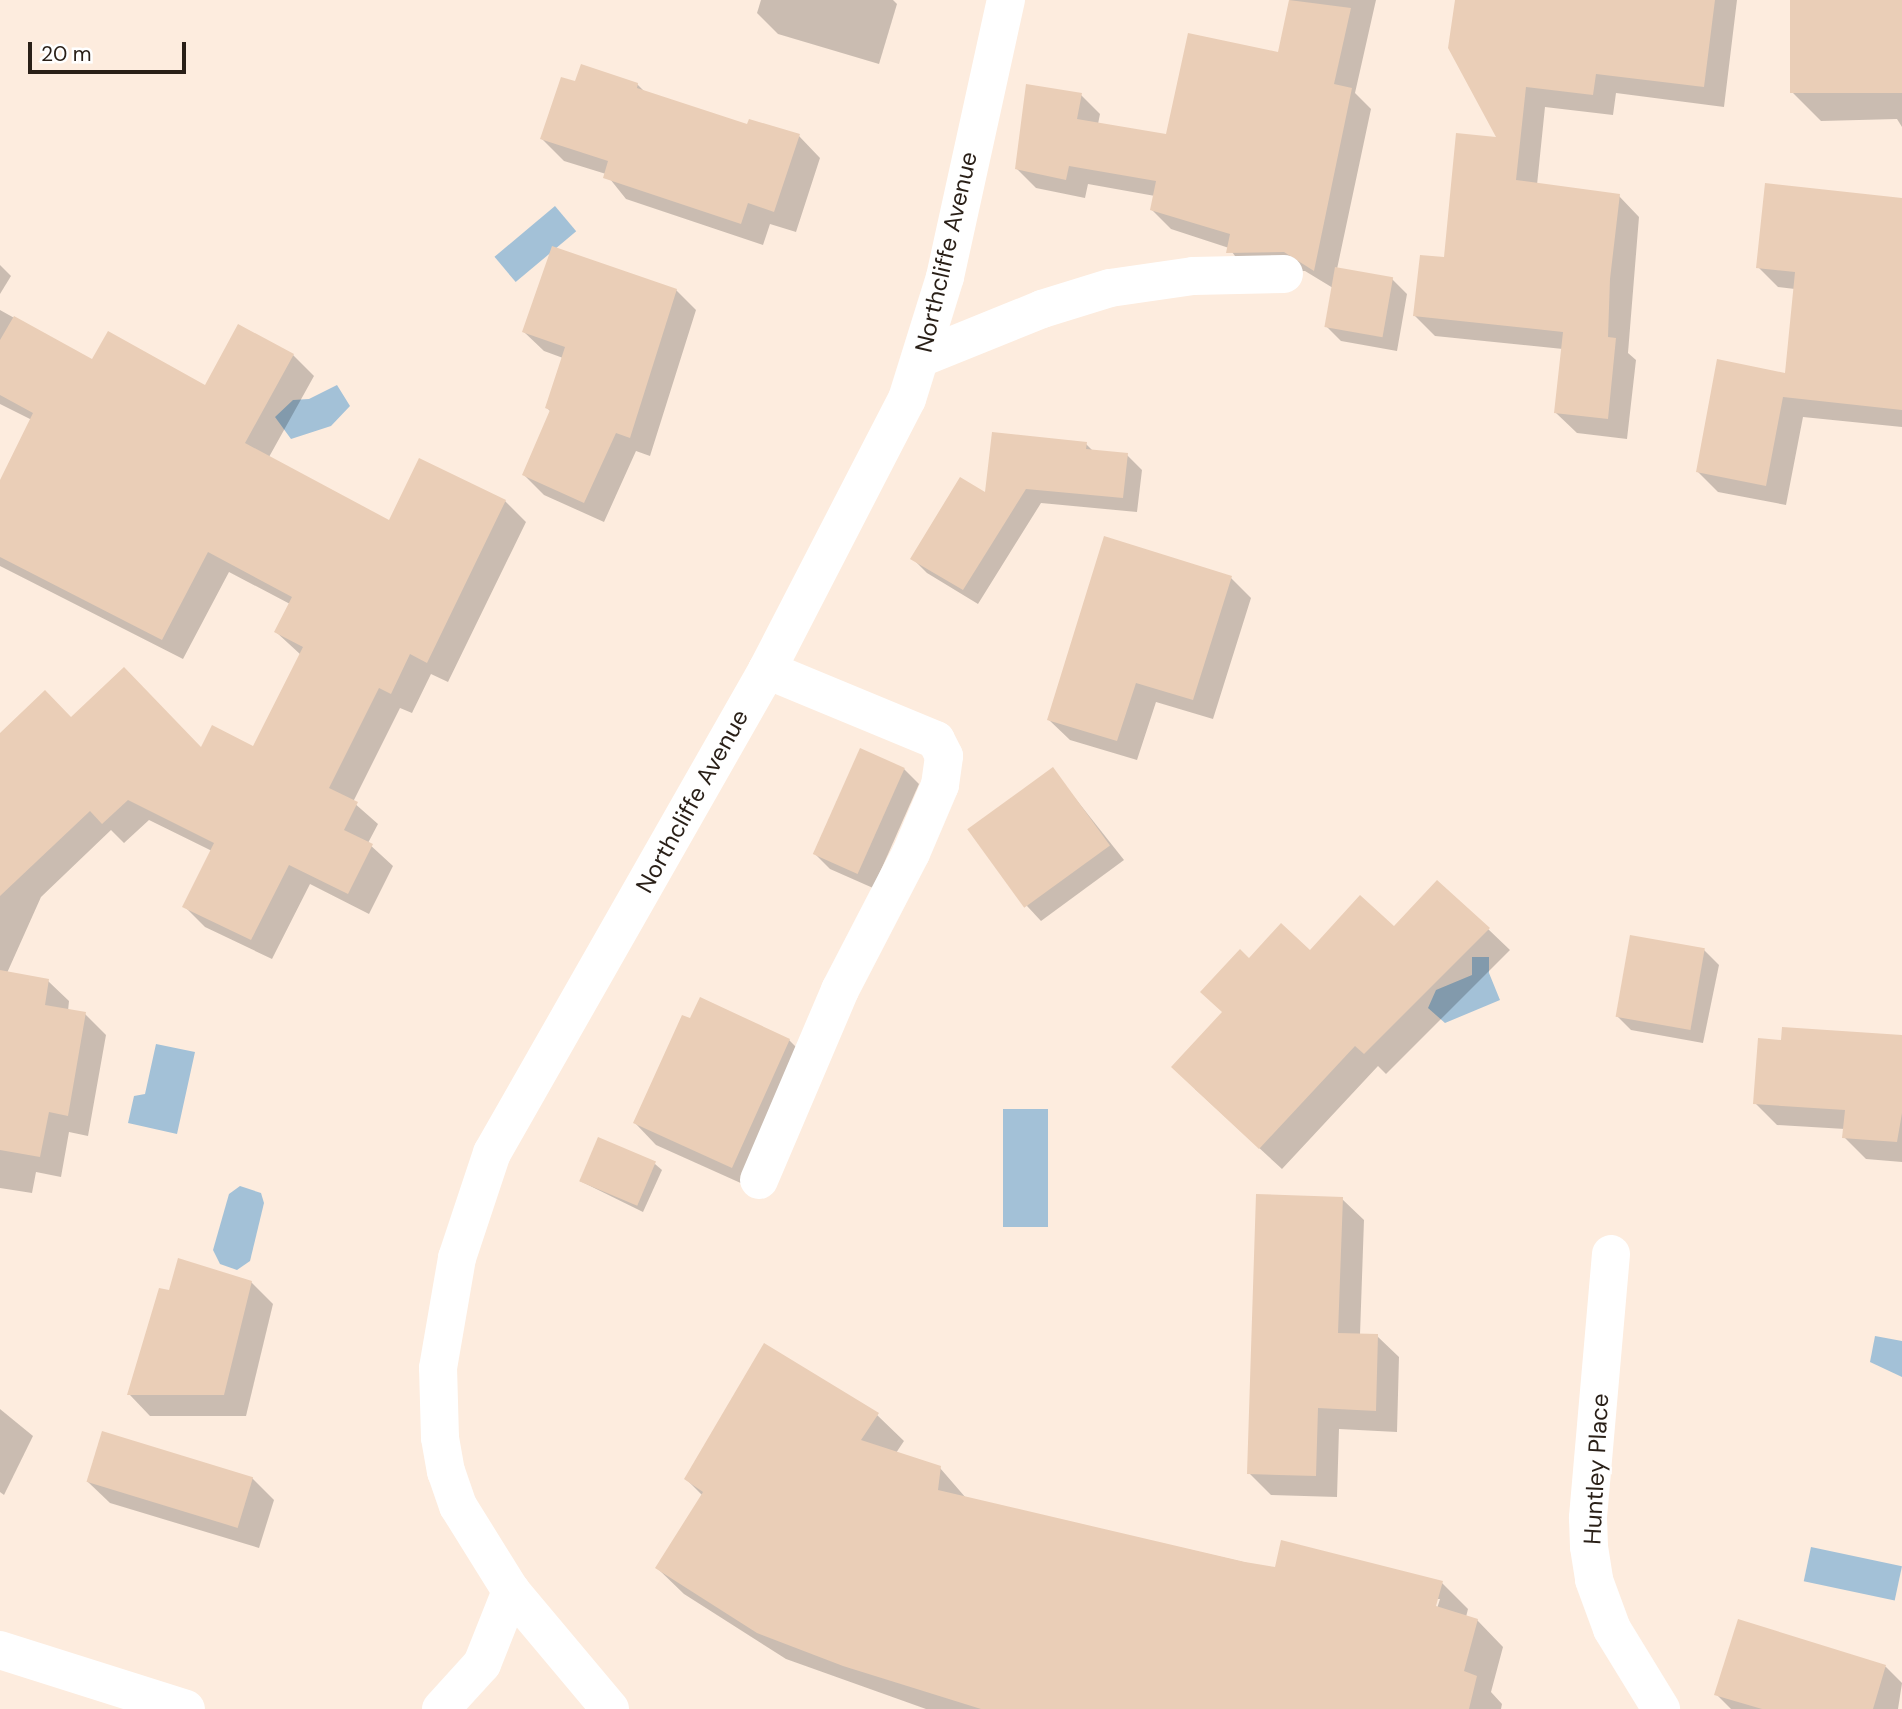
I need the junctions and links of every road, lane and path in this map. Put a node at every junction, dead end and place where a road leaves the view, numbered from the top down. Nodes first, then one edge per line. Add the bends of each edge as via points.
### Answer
1 (1006, 0) edge
2 (1284, 274) dead end
3 (921, 358) junction
4 (767, 670) junction
5 (759, 1180) dead end
6 (1611, 1254) dead end
7 (511, 1591) junction
8 (0, 1650) edge
9 (186, 1709) edge
10 (441, 1709) edge
11 (610, 1709) edge
12 (1661, 1709) edge

1 - 3 street, Northcliffe Avenue via 945,277
2 - 3 street via 1193,276 1110,288 1042,309
3 - 4 street, Northcliffe Avenue via 877,463
4 - 5 street via 936,740 944,756 940,785 916,841 840,990
4 - 7 street, Northcliffe Avenue via 492,1153 471,1206 445,1313 438,1368 440,1438 458,1506
6 - 12 street, Huntley Place via 1589,1546 1594,1580 1612,1629
7 - 10 street via 482,1664
7 - 11 street, Northcliffe Avenue
8 - 9 street

